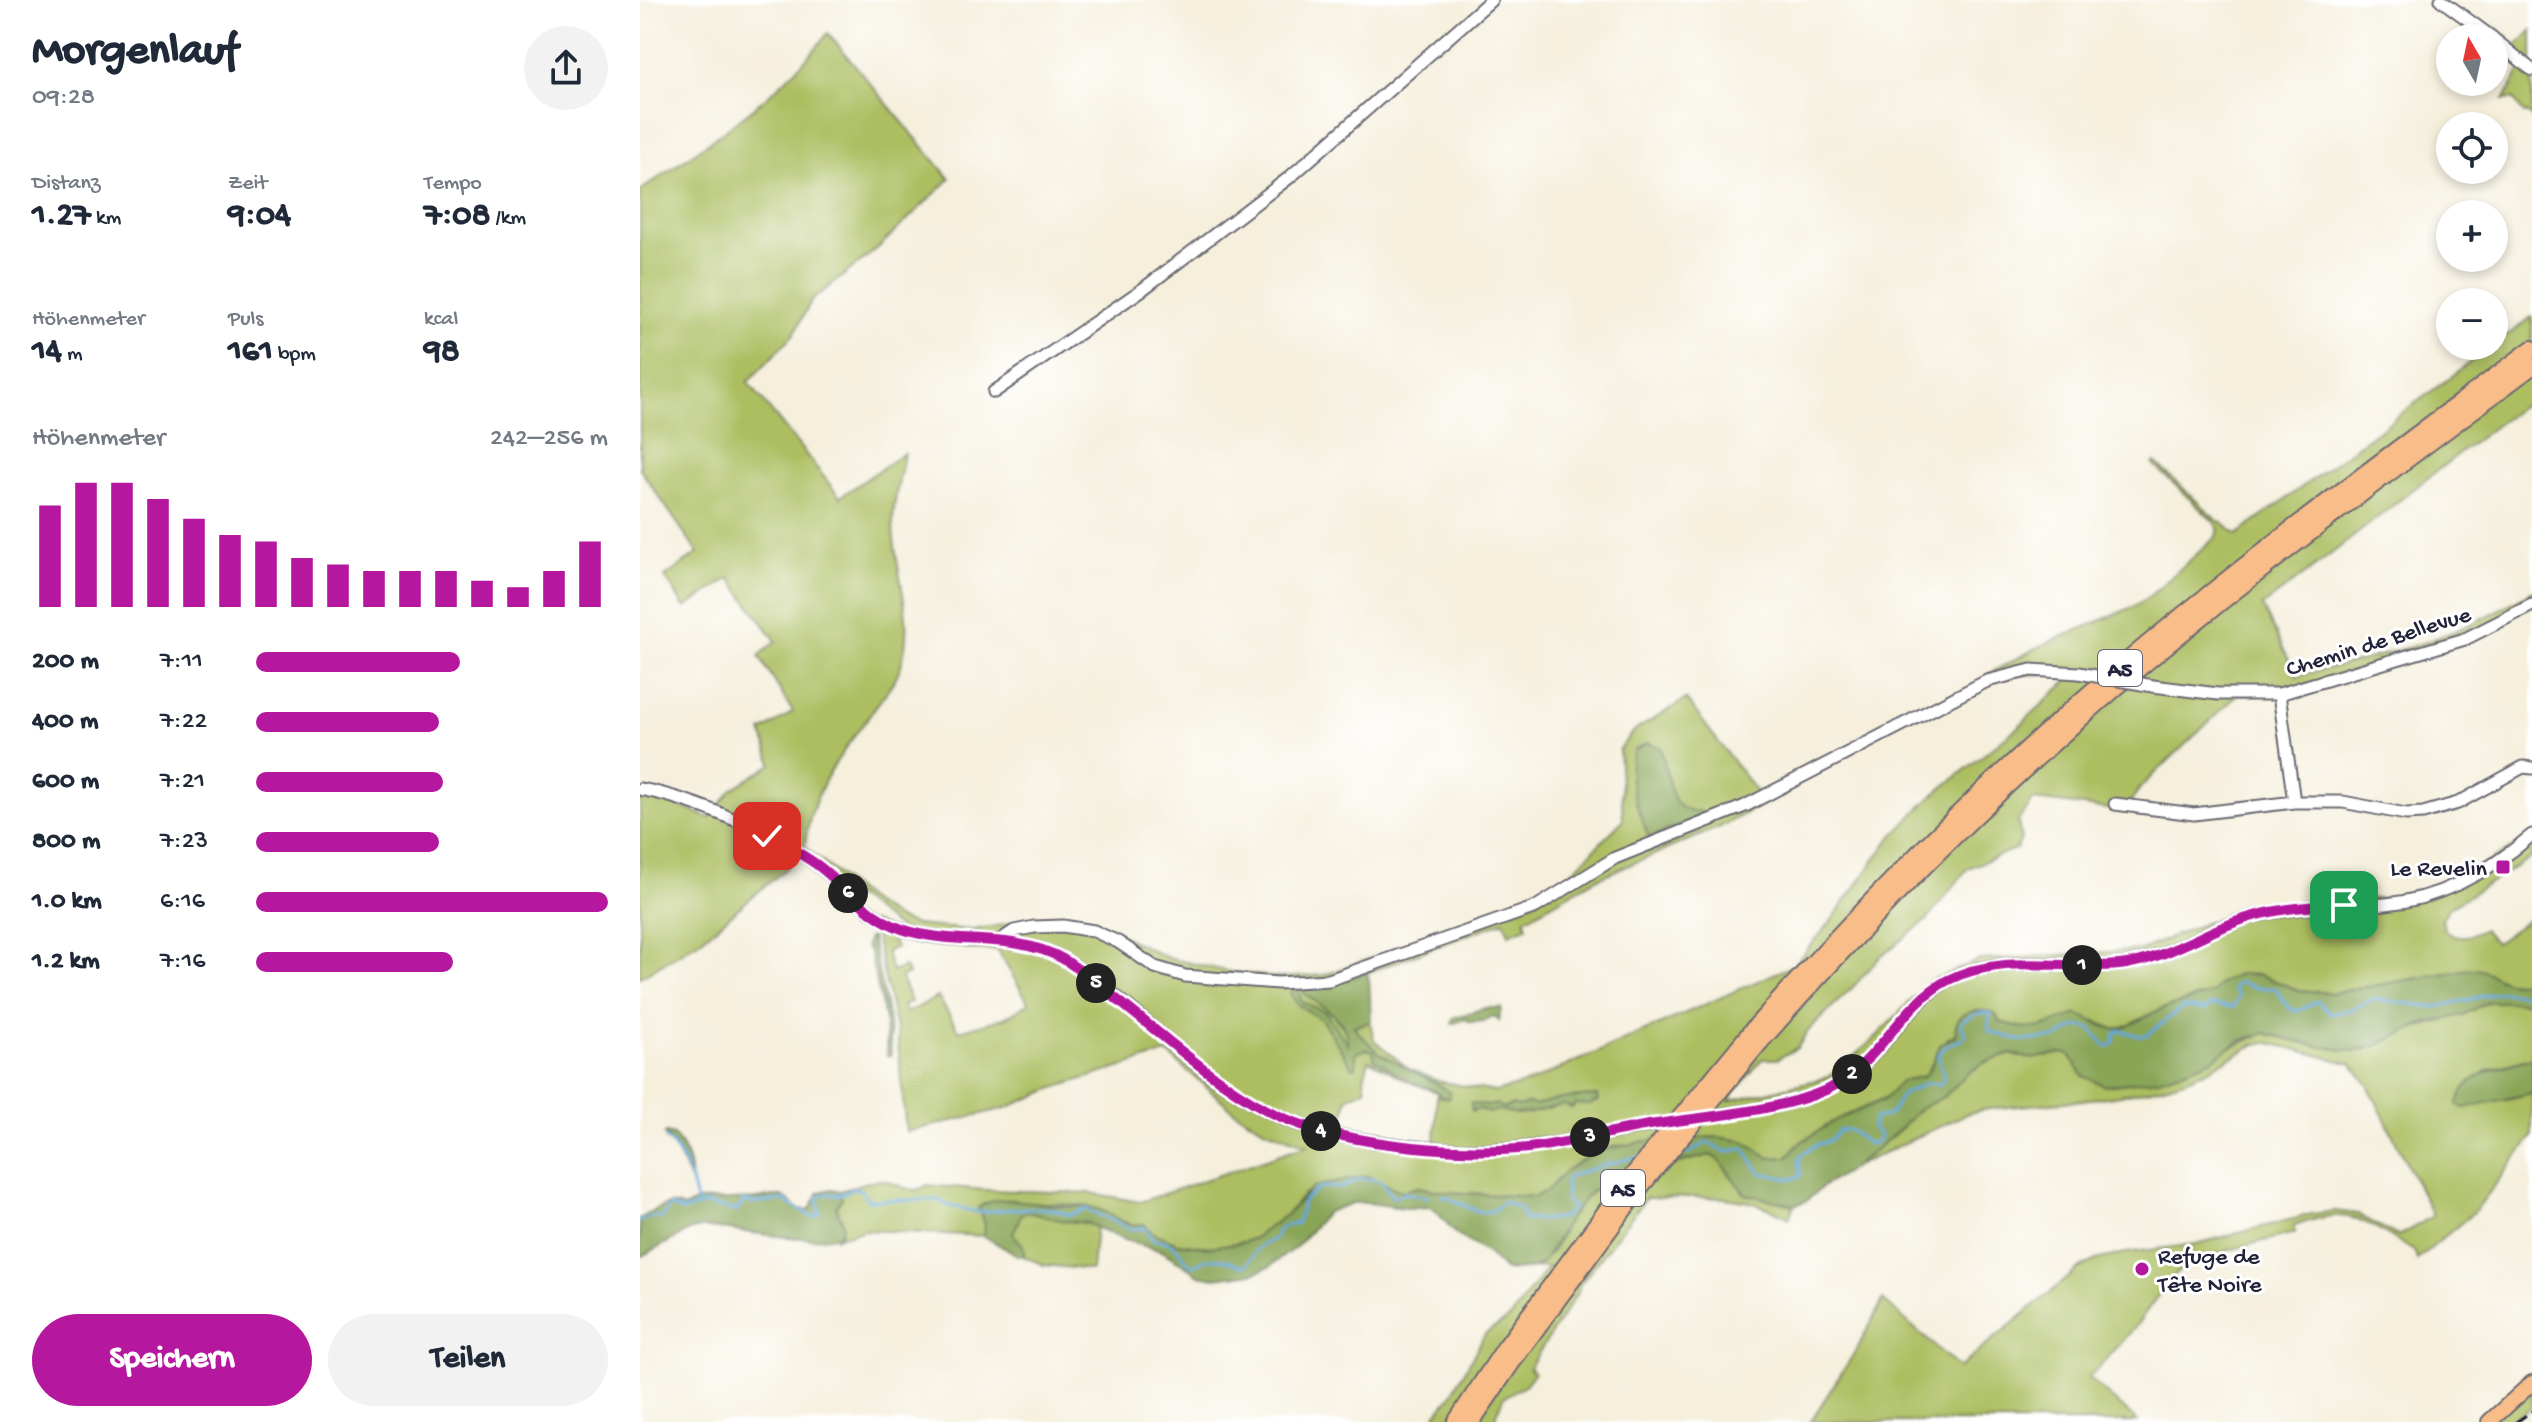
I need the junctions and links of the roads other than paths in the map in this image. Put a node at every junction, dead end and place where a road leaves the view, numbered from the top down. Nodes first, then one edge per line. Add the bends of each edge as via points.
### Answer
1 (1491, 0) edge
2 (2441, 0) edge
3 (2474, 24) edge
4 (2508, 50) edge
5 (2532, 70) edge
6 (2532, 349) edge
7 (2532, 366) edge
8 (994, 392) dead end
9 (2532, 605) edge
10 (2279, 694) junction
11 (2532, 768) edge
12 (640, 789) edge
13 (2294, 802) junction
14 (2115, 804) dead end
15 (2532, 835) edge
16 (999, 941) junction
17 (1755, 1038) junction
18 (1510, 1352) junction
19 (2530, 1386) edge
20 (1456, 1422) edge
21 (1471, 1422) edge
22 (2489, 1422) edge

1 - 8 street via 1281,184 1143,289
2 - 3 street
4 - 5 street
6 - 17 highway, A5 via 2255,558 2077,705 1916,856
7 - 17 highway, A5 via 2277,557 2107,696 2003,790
9 - 10 street, Chemin de Bellevue via 2465,639
10 - 13 street
10 - 16 street, Chemin de Bellevue, bridge via 2218,694 2031,670 1987,681 1745,806 1615,858 1536,907 1329,980 1288,983 1185,976 1155,967 1094,931 1063,926 1014,931
11 - 13 street via 2523,767 2458,803 2423,813 2334,801
12 - 16 street via 687,802 791,848 871,913 900,929
13 - 14 street via 2194,814
15 - 16 street via 2482,872 2425,895 2385,904 2269,913 2127,964 2023,964 1969,972 1920,1000 1866,1061 1825,1091 1734,1113 1492,1151 1371,1140 1273,1114 1228,1087 1063,959
17 - 18 highway, A5, bridge via 1630,1179
18 - 20 highway, A5
18 - 21 highway, A5
19 - 22 main road

